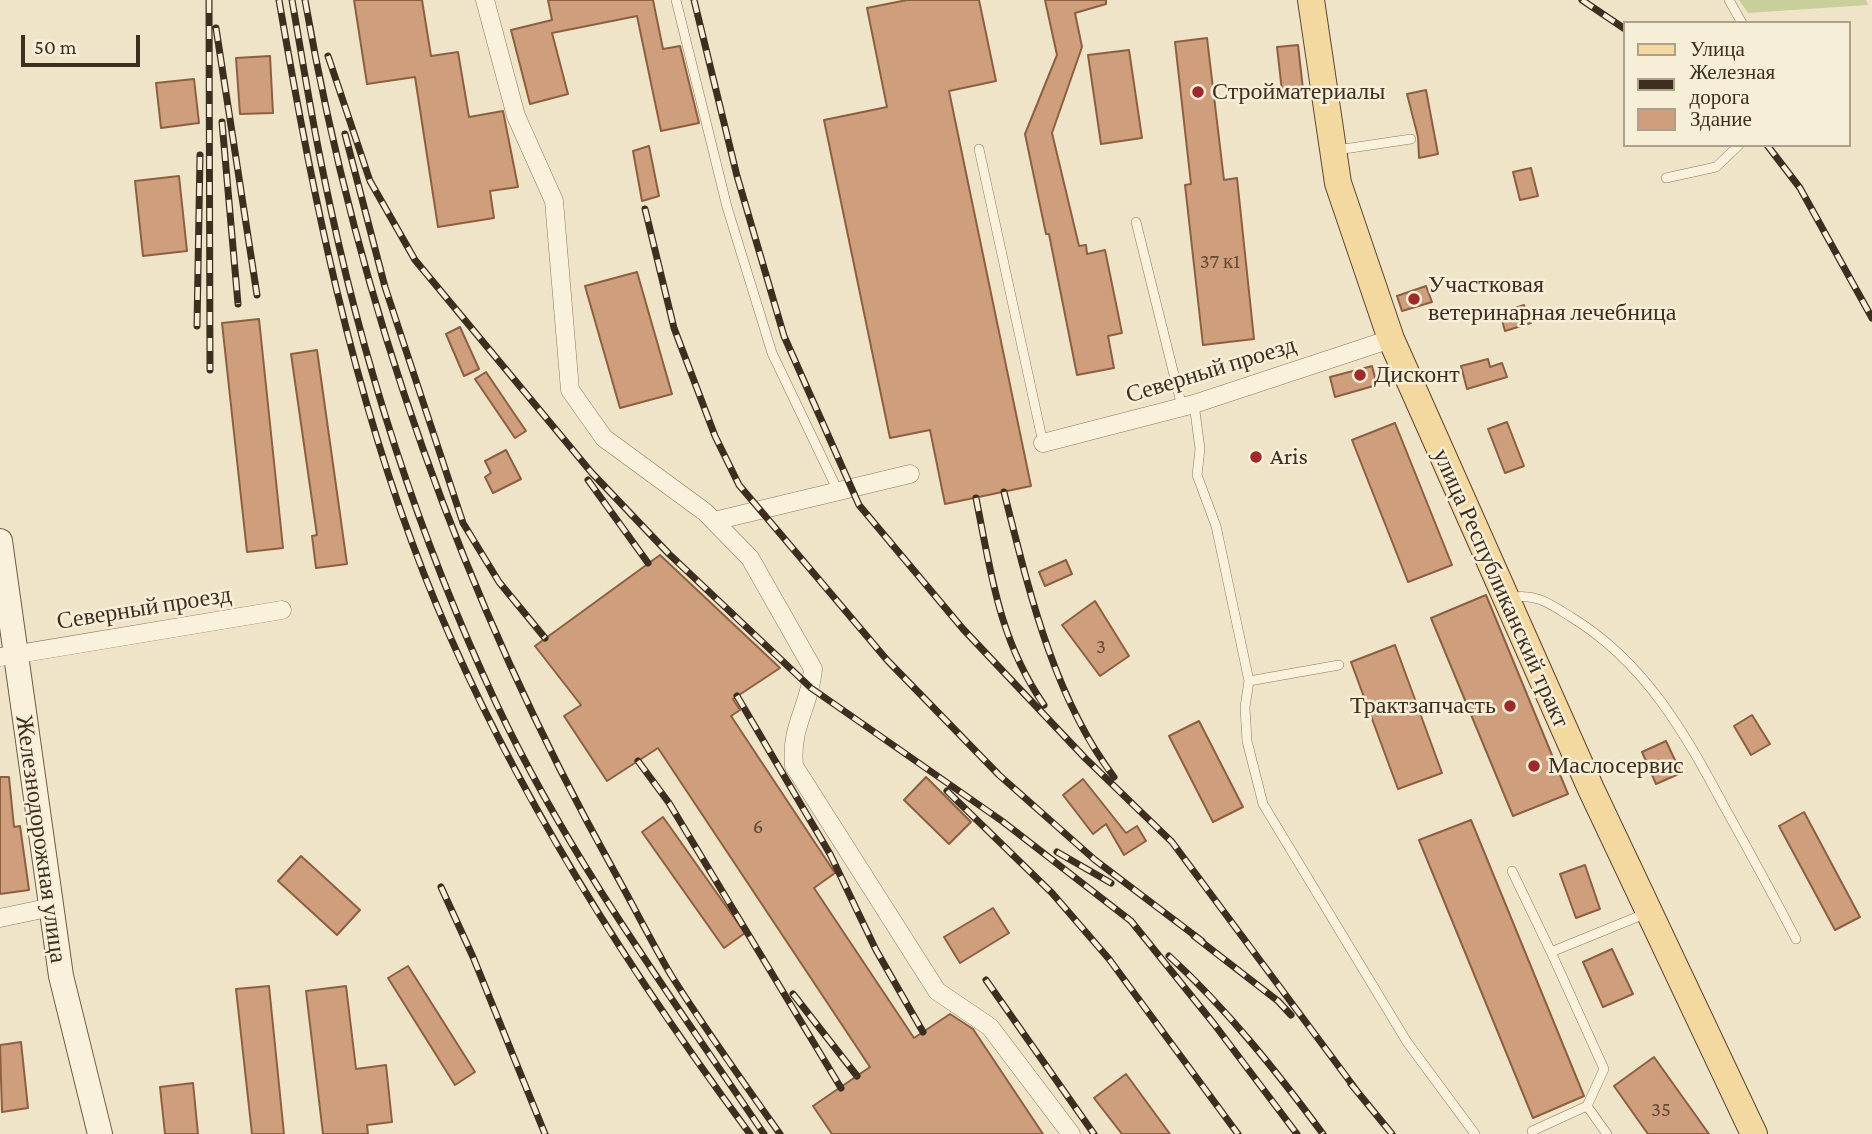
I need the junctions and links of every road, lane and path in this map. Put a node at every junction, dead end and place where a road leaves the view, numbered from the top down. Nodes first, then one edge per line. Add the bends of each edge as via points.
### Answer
1 (485, 0) edge
2 (676, 0) edge
3 (1729, 0) edge
4 (1312, 10) edge
5 (1741, 21) edge
6 (1411, 139) dead end
7 (1737, 147) edge
8 (979, 149) dead end
9 (1332, 151) junction
10 (1667, 178) dead end
11 (1136, 222) dead end
12 (1391, 339) junction
13 (1188, 405) junction
14 (1043, 443) joint
15 (910, 474) dead end
16 (838, 491) junction
17 (714, 521) junction
18 (0, 541) edge
19 (1506, 598) junction
20 (282, 610) dead end
21 (7, 656) edge
22 (1339, 665) dead end
23 (1248, 681) junction
24 (1512, 871) dead end
25 (52, 907) junction
26 (1649, 912) junction
27 (0, 918) edge
28 (1796, 939) dead end
29 (1551, 952) junction
30 (1587, 1106) junction
31 (1532, 1131) dead end
32 (100, 1134) edge
33 (1071, 1134) edge
34 (1475, 1134) edge
35 (1607, 1134) edge
36 (1754, 1134) edge

1 - 17 street via 516,116 554,201 570,390 604,438
2 - 16 lane via 727,207 772,353
3 - 5 lane
4 - 9 main road, улица Республиканский тракт
6 - 9 lane
7 - 10 lane via 1716,167
8 - 14 lane
9 - 12 main road, улица Республиканский тракт via 1338,183
11 - 13 lane
12 - 13 street, Северный проезд
12 - 19 main road, улица Республиканский тракт
13 - 14 street, Северный проезд
13 - 23 lane via 1200,449 1197,475 1216,526
15 - 16 street
16 - 17 street
17 - 33 street via 750,558 813,669 792,741 794,766 937,991 990,1027
18 - 21 street, Железнодорожная улица
19 - 26 main road, улица Республиканский тракт
19 - 28 lane via 1539,597 1598,633 1645,677 1684,733
20 - 21 street, Северный проезд
21 - 25 street, Железнодорожная улица
22 - 23 lane
23 - 34 lane via 1247,741 1263,804 1407,1042
24 - 29 lane
25 - 27 street
25 - 32 street, Железнодорожная улица via 61,976
26 - 29 lane
26 - 36 main road, улица Республиканский тракт
29 - 30 lane via 1604,1069
30 - 31 lane
30 - 35 lane

